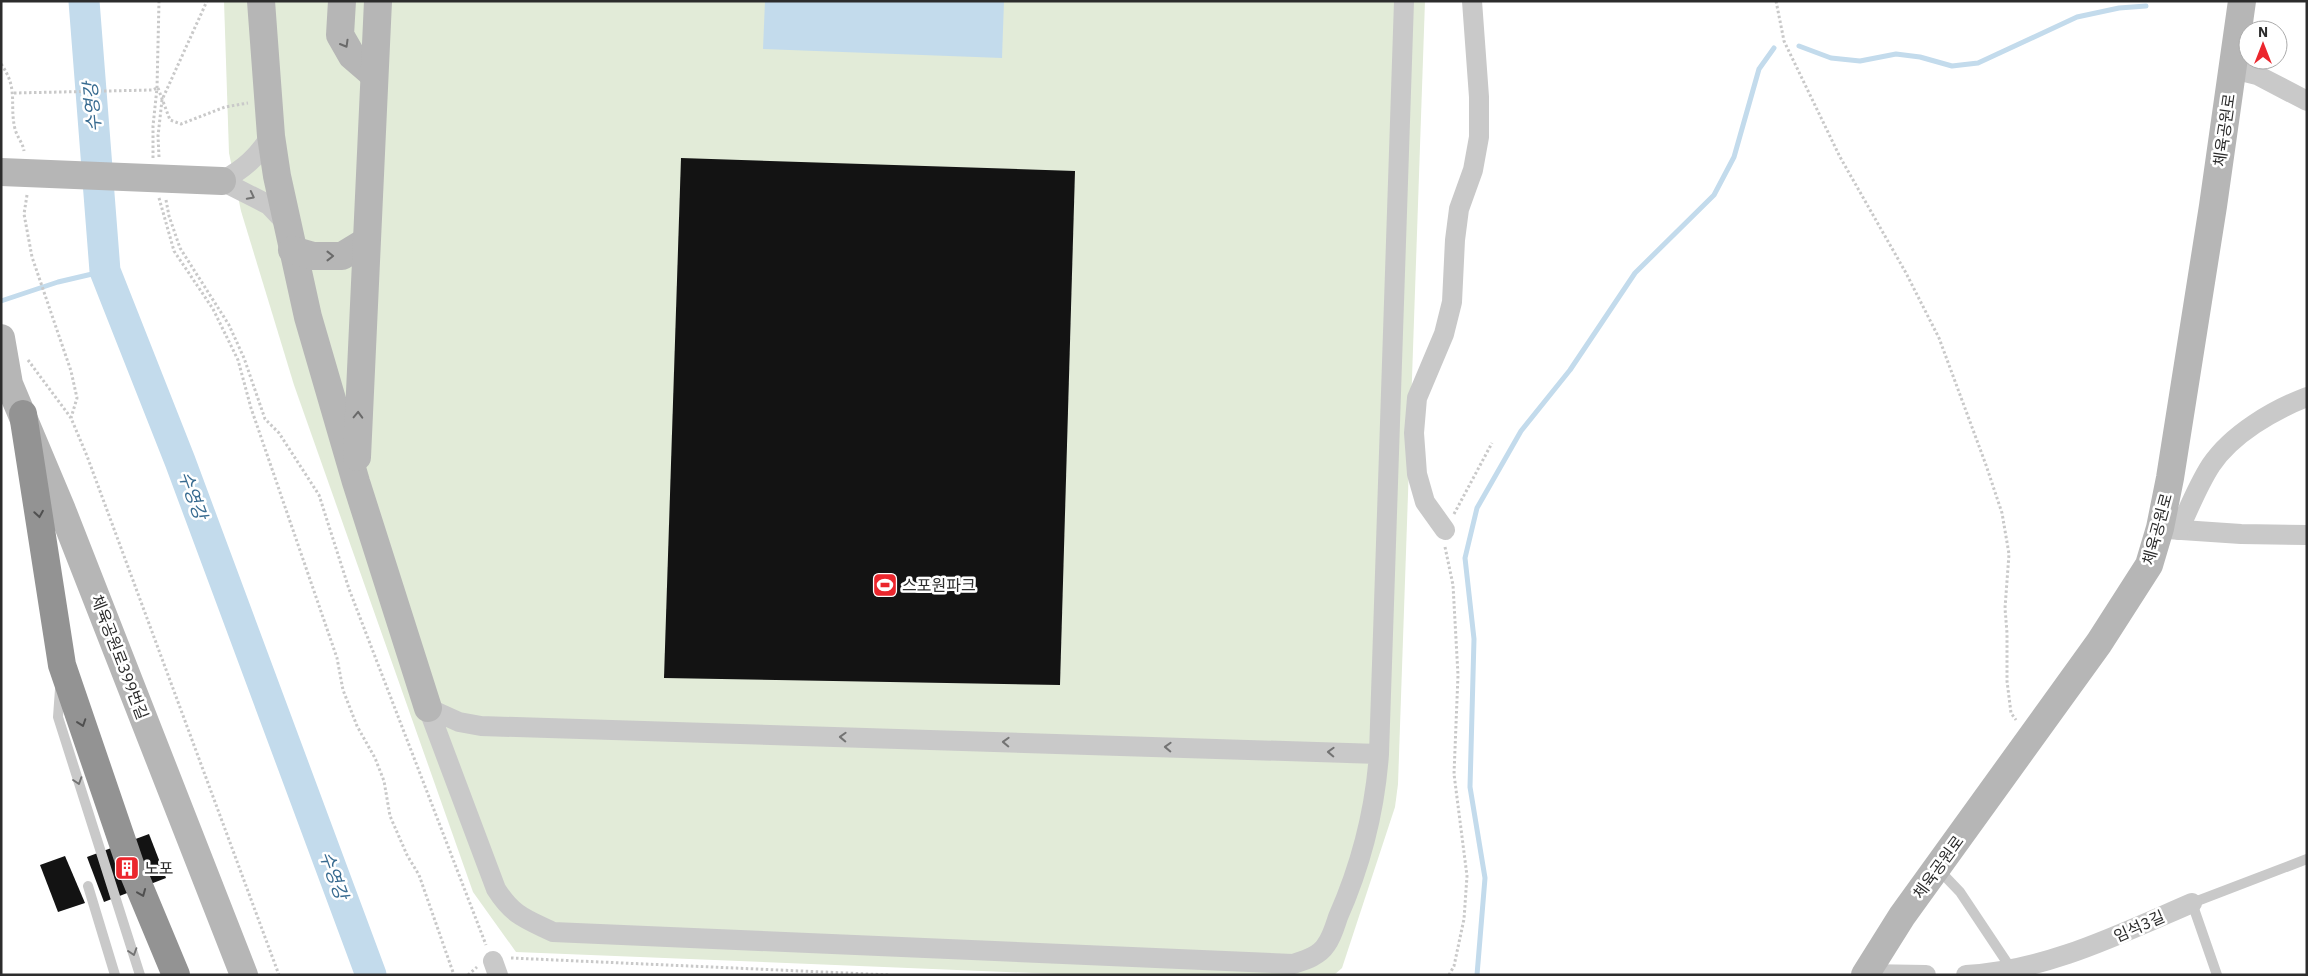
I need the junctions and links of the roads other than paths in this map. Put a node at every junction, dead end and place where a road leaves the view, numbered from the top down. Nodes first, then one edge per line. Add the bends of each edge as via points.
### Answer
1 (261, 1) edge
2 (342, 1) edge
3 (378, 1) edge
4 (1404, 1) edge
5 (1472, 1) edge
6 (2242, 1) edge
7 (2233, 69) junction
8 (374, 75) junction
9 (2307, 101) edge
10 (271, 136) junction
11 (1, 172) edge
12 (222, 181) junction
13 (290, 237) junction
14 (365, 242) junction
15 (1, 338) edge
16 (5, 377) edge
17 (2307, 397) edge
18 (23, 414) junction
19 (356, 482) junction
20 (2169, 529) junction
21 (1445, 530) road end
22 (2307, 535) edge
23 (62, 665) junction
24 (428, 708) junction
25 (1379, 754) junction
26 (2307, 859) edge
27 (1937, 868) junction
28 (88, 886) dead end
29 (2192, 903) junction
30 (1294, 969) edge
31 (2014, 972) edge
32 (115, 975) edge
33 (140, 975) edge
34 (176, 975) edge
35 (244, 975) edge
36 (1865, 975) edge
37 (1926, 975) edge
38 (1966, 975) edge
39 (2217, 975) edge

1 - 10 street
2 -> 8 street via 340,35 352,56
3 - 8 street
4 - 25 street
5 - 21 street via 1479,137 1473,170 1459,209 1452,302 1444,334 1417,398 1414,433 1417,474 1426,502
6 - 7 street, 체육공원로
7 - 9 street via 2257,74
7 - 20 street, 체육공원로
8 - 14 street
10 - 12 street via 244,168
10 - 13 street
11 - 12 street, bridge
12 -> 13 street via 268,205
13 -> 14 street via 313,256 342,256
13 - 19 street via 308,317
19 -> 14 street
15 - 16 street, 체육공원로399번길
16 - 18 street, 체육공원로399번길
17 - 20 street via 2264,417 2242,433 2212,464
18 -> 23 highway
18 - 35 street, 체육공원로399번길
19 - 24 street
20 - 22 street
20 - 27 street, 체육공원로 via 2099,643
23 -> 33 lane via 58,717
23 -> 34 highway via 131,867
25 -> 24 street via 481,726 459,722
24 - 30 street via 496,889 516,915 553,932
25 - 30 street via 1370,823 1352,886 1326,946
26 - 29 lane, 임석3길
27 - 31 lane via 1960,892
27 - 36 street, 체육공원로
28 - 32 lane
29 - 31 street, 임석3길 via 2102,942
29 - 39 lane
31 - 38 street, 임석3길
36 - 37 street

